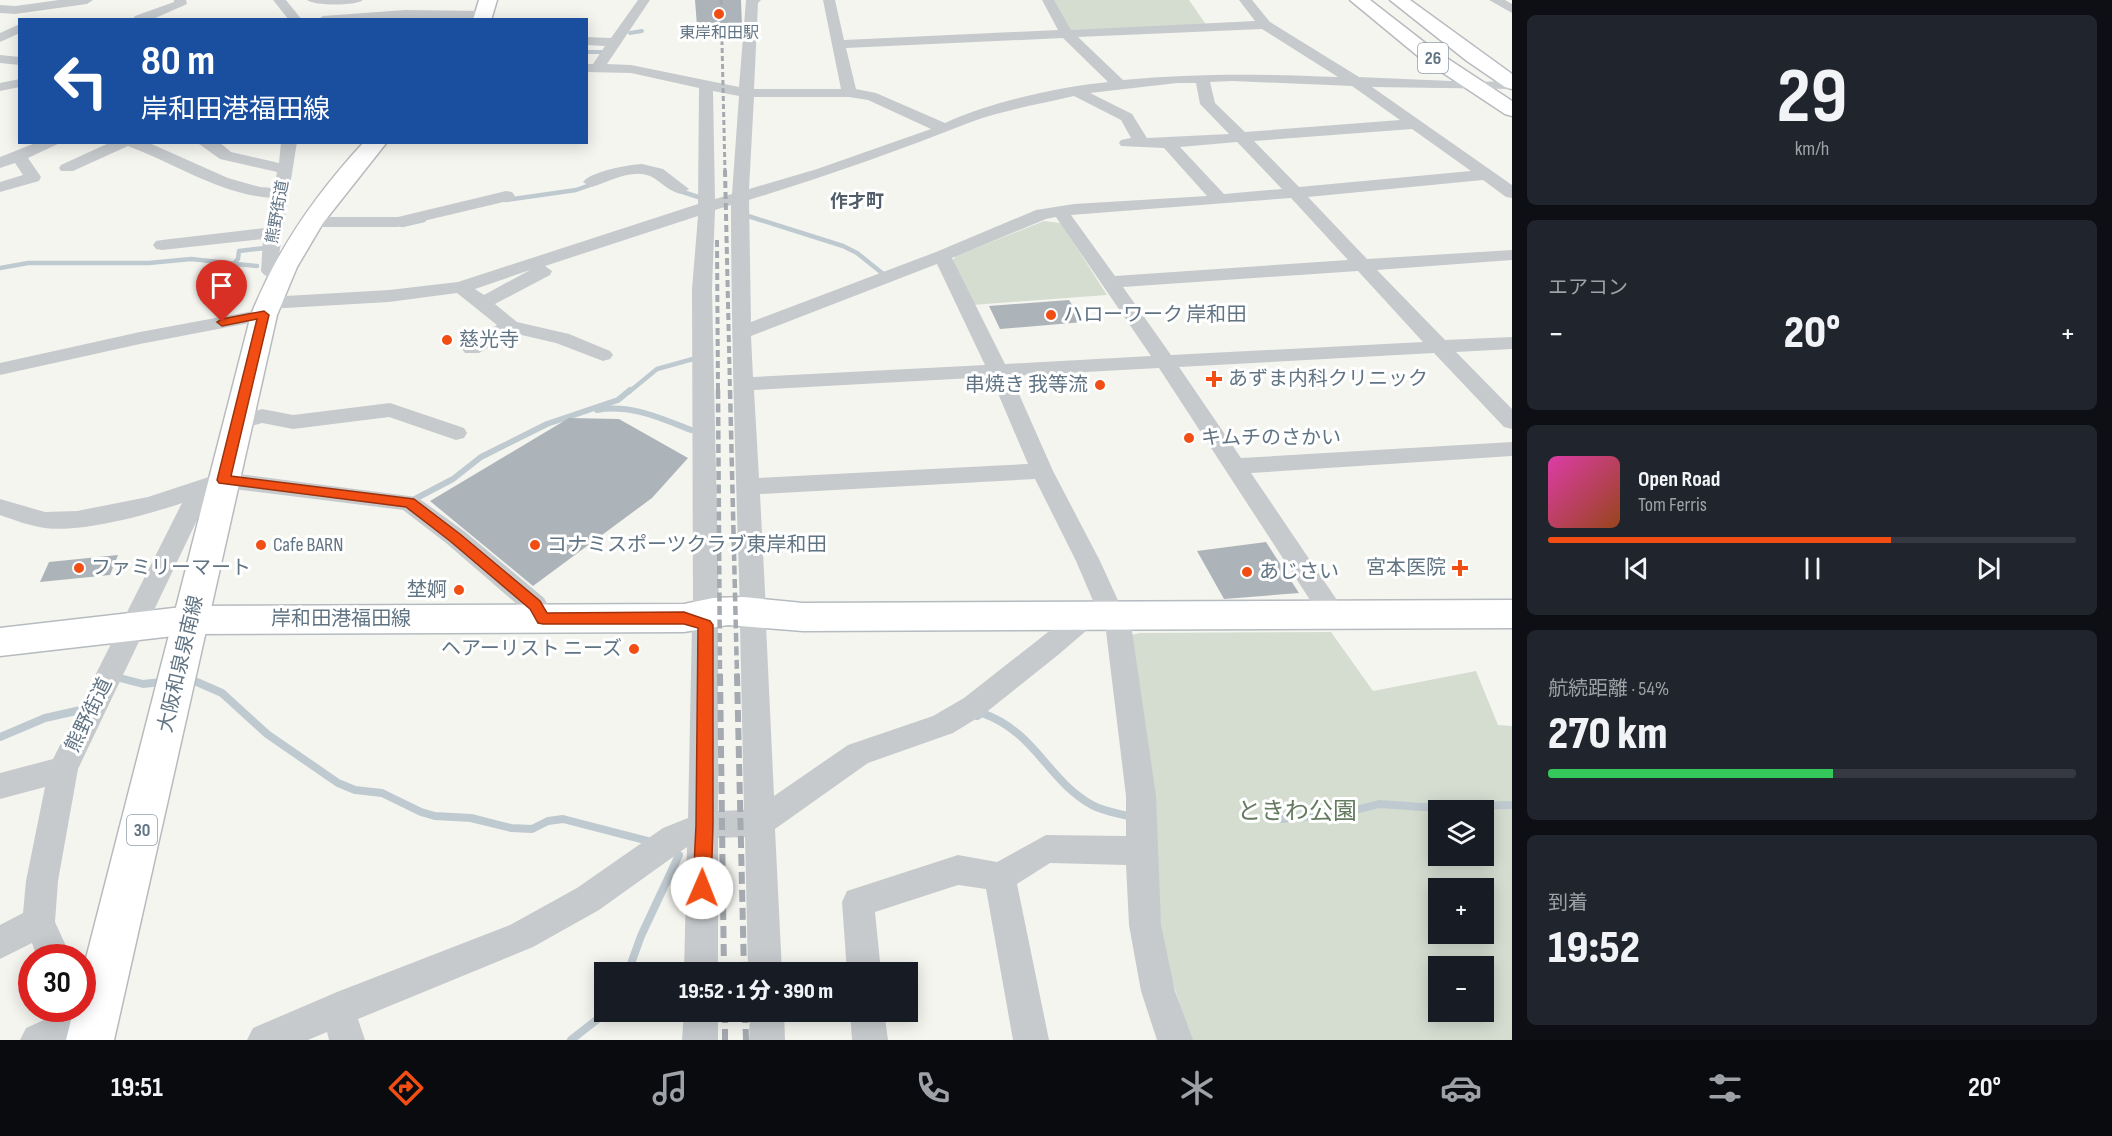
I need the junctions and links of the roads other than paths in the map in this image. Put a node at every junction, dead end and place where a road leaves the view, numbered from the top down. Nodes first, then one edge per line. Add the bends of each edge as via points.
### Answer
1 (87, 0) edge
2 (180, 0) edge
3 (303, 0) edge
4 (313, 0) edge
5 (357, 0) edge
6 (412, 0) edge
7 (460, 0) edge
8 (644, 0) edge
9 (755, 0) edge
10 (829, 0) edge
11 (1048, 0) edge
12 (1245, 0) edge
13 (1359, 0) edge
14 (1371, 0) edge
15 (1385, 0) edge
16 (1399, 0) edge
17 (1495, 0) edge
18 (280, 2) edge
19 (45, 3) edge
20 (0, 9) edge
21 (1512, 9) edge
22 (485, 12) edge
23 (405, 14) junction
24 (454, 17) edge
25 (36, 18) edge
26 (143, 18) edge
27 (294, 18) edge
28 (350, 18) edge
29 (1265, 25) junction
30 (18, 29) edge
31 (1067, 34) junction
32 (0, 40) edge
33 (18, 40) edge
34 (588, 41) edge
35 (616, 42) junction
36 (838, 44) junction
37 (0, 59) edge
38 (18, 61) edge
39 (592, 68) edge
40 (1202, 78) junction
41 (1354, 81) junction
42 (18, 83) edge
43 (1119, 84) junction
44 (1496, 84) edge
45 (706, 86) junction
46 (0, 87) edge
47 (1077, 92) junction
48 (746, 93) junction
49 (849, 93) junction
50 (1512, 110) edge
51 (1415, 124) junction
52 (945, 129) junction
53 (1242, 138) junction
54 (1168, 143) junction
55 (49, 144) edge
56 (121, 144) edge
57 (136, 144) edge
58 (208, 144) edge
59 (289, 144) edge
60 (374, 144) edge
61 (19, 156) junction
62 (0, 163) edge
63 (67, 168) dead end
64 (285, 169) junction
65 (1486, 175) junction
66 (591, 182) dead end
67 (656, 183) dead end
68 (0, 187) edge
69 (679, 191) junction
70 (280, 193) junction
71 (1294, 193) junction
72 (1512, 193) edge
73 (506, 196) dead end
74 (740, 198) junction
75 (1220, 200) junction
76 (707, 205) junction
77 (1060, 211) junction
78 (310, 222) junction
79 (273, 232) junction
80 (162, 245) dead end
81 (572, 251) junction
82 (1512, 255) edge
83 (942, 256) junction
84 (1362, 264) junction
85 (280, 274) junction
86 (1109, 282) junction
87 (461, 287) junction
88 (482, 303) junction
89 (266, 309) junction
90 (510, 326) junction
91 (741, 333) junction
92 (1512, 343) edge
93 (1437, 346) junction
94 (472, 349) dead end
95 (603, 355) dead end
96 (1165, 360) junction
97 (0, 369) edge
98 (998, 370) junction
99 (743, 384) junction
100 (1512, 422) edge
101 (237, 423) junction
102 (456, 433) dead end
103 (1512, 449) edge
104 (1236, 466) junction
105 (1042, 471) junction
106 (212, 484) junction
107 (747, 487) junction
108 (0, 507) edge
109 (1512, 614) edge
110 (1099, 616) junction
111 (1334, 616) junction
112 (698, 618) junction
113 (753, 618) junction
114 (543, 619) junction
115 (191, 620) junction
116 (131, 627) junction
117 (0, 642) edge
118 (63, 769) junction
119 (0, 786) edge
120 (760, 823) junction
121 (704, 825) junction
122 (1141, 851) junction
123 (1000, 877) junction
124 (39, 922) junction
125 (0, 943) edge
126 (48, 944) edge
127 (701, 962) edge
128 (765, 962) edge
129 (863, 962) edge
130 (96, 983) edge
131 (83, 1022) edge
132 (701, 1022) edge
133 (767, 1022) edge
134 (868, 1022) edge
135 (342, 1024) edge
136 (38, 1040) edge
137 (265, 1040) edge
138 (700, 1040) edge
139 (768, 1040) edge
140 (870, 1040) edge
141 (1031, 1040) edge
142 (1175, 1040) edge

1 - 19 street
2 - 26 street via 181,4
3 - 18 street
4 - 5 street
6 - 23 street
7 - 24 street
8 - 35 street
9 - 48 street
10 - 36 street
11 - 31 street
12 - 29 street
13 - 44 main road, 26 via 1426,53
14 - 44 main road, 26
15 - 44 main road, 26
16 - 44 main road, 26 via 1474,57
17 - 21 street
18 - 27 street
19 - 20 street
19 - 25 street via 49,8
22 - 24 street
23 - 24 street
23 - 28 street
29 - 31 street
29 - 41 street
30 - 32 street
31 - 36 street
31 - 43 street
32 - 33 street
34 - 35 street
35 - 39 street
36 - 49 street
37 - 38 street
39 - 45 street via 631,69
40 - 41 street
40 - 43 street
40 - 53 street via 1208,104
41 - 44 street
41 - 51 street
42 - 46 street
43 - 47 street
44 - 50 main road, 26
45 - 48 street
45 - 76 street
47 - 52 street via 1018,104
47 - 54 street via 1127,117 1134,143
48 - 49 street
48 - 74 street
49 - 52 street via 871,96
51 - 53 street
51 - 65 street
52 - 74 street
53 - 54 street
53 - 71 street
54 - 75 street
55 - 61 street
56 - 63 street
57 - 70 street via 217,180
58 - 64 street via 226,156
59 - 64 street, 熊野街道
60 - 78 main road, 大阪和泉泉南線 / 30
61 - 62 street
61 - 68 street via 33,177
64 - 70 street, 熊野街道
65 - 71 street
65 - 72 street
66 - 69 street via 619,173 648,170
67 - 69 street
69 - 76 street
70 - 79 street, 熊野街道
71 - 75 street
71 - 84 street
73 - 78 street via 398,222
74 - 76 street
74 - 91 street
75 - 77 street
76 - 81 street
76 - 112 street via 702,289
77 - 83 street via 1042,214
77 - 86 street
78 - 85 main road, 大阪和泉泉南線 / 30
79 - 80 street
79 - 85 street, 熊野街道 via 270,271
81 - 87 street
81 - 88 street
82 - 84 street
83 - 91 street
83 - 98 street
84 - 86 street
84 - 93 street
85 - 89 main road, 大阪和泉泉南線 / 30
86 - 96 street
87 - 88 street
87 - 89 street
88 - 90 street
89 - 97 street
89 - 101 main road, 大阪和泉泉南線 / 30
90 - 94 street
90 - 95 street via 562,338
91 - 99 street
92 - 93 street
93 - 96 street
93 - 100 street
96 - 98 street
96 - 104 street
98 - 99 street
98 - 105 street
99 - 107 street
101 - 102 street via 262,416 293,422 390,410
101 - 106 main road, 大阪和泉泉南線 / 30
103 - 104 street
104 - 111 street
105 - 107 street
105 - 110 street via 1088,561
106 - 108 street via 151,505 77,519 45,520
106 - 114 street via 409,503 535,605
106 - 115 main road, 大阪和泉泉南線 / 30
106 - 116 street, 熊野街道
107 - 113 street
109 - 111 main road, 岸和田港福田線
110 - 111 main road, 岸和田港福田線
110 - 113 main road, 岸和田港福田線
110 - 120 street via 943,725 858,754
110 - 122 street via 1119,631 1141,796
112 - 113 main road, 岸和田港福田線
112 - 114 main road, 岸和田港福田線
112 - 121 street
113 - 120 street
114 - 115 main road, 岸和田港福田線
115 - 116 main road, 岸和田港福田線
115 - 130 main road, 大阪和泉泉南線 / 30
116 - 117 main road, 岸和田港福田線
116 - 118 street, 熊野街道
118 - 119 street
118 - 124 street, 熊野街道 via 42,881
120 - 121 street
120 - 128 street
121 - 127 street
121 - 135 street via 674,838 588,898 521,936
122 - 123 street via 1046,849
122 - 142 street via 1145,925 1158,991
123 - 129 street via 958,870 858,902
123 - 141 street
124 - 125 street
124 - 126 street, 熊野街道
131 - 136 street
132 - 138 street
133 - 139 street
134 - 140 street
135 - 137 street

